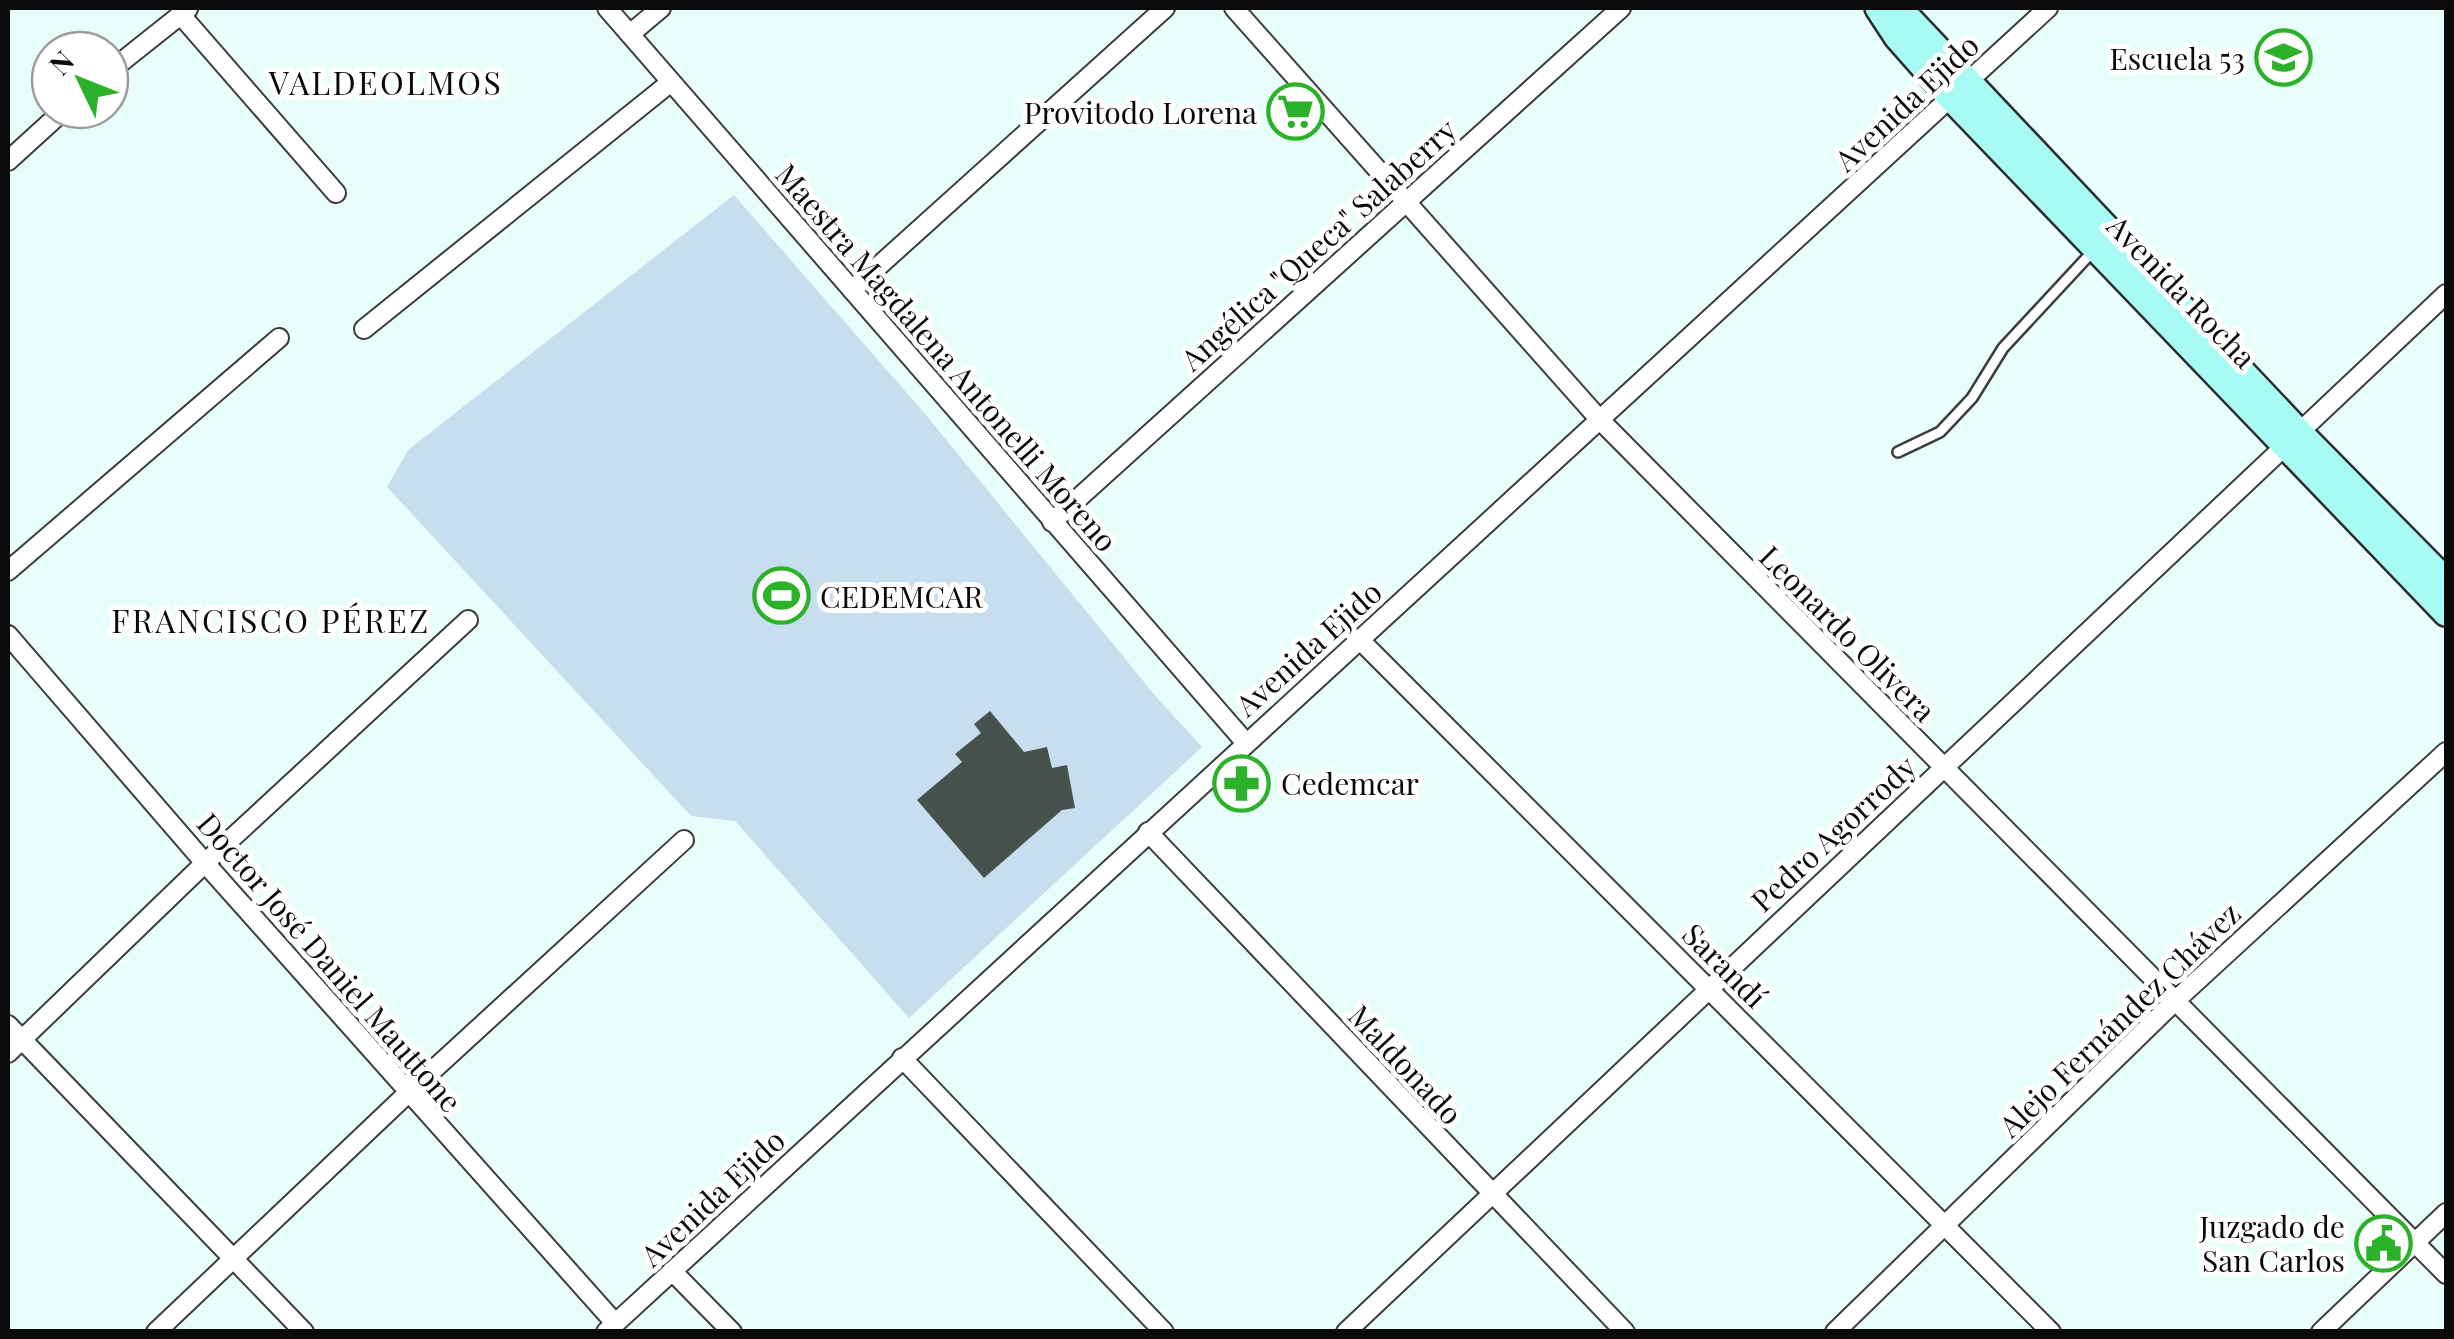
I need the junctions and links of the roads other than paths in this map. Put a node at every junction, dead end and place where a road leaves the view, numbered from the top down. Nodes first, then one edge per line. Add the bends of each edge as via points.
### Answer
1 (607, 8) edge
2 (661, 8) edge
3 (1166, 8) edge
4 (1234, 8) edge
5 (1620, 8) edge
6 (1878, 8) edge
7 (1899, 8) edge
8 (2048, 8) edge
9 (185, 11) edge
10 (630, 34) junction
11 (130, 55) edge
12 (671, 82) junction
13 (1960, 90) junction
14 (42, 130) edge
15 (8, 161) edge
16 (336, 193) dead end
17 (1406, 202) junction
18 (2096, 248) junction
19 (852, 290) junction
20 (2446, 294) edge
21 (364, 329) dead end
22 (279, 338) dead end
23 (1600, 420) junction
24 (2292, 438) junction
25 (1898, 452) dead end
26 (1052, 522) junction
27 (8, 571) edge
28 (2446, 582) edge
29 (2446, 614) edge
30 (468, 620) dead end
31 (8, 635) edge
32 (1358, 640) junction
33 (1246, 742) junction
34 (2446, 752) edge
35 (1943, 768) junction
36 (1148, 832) junction
37 (684, 840) dead end
38 (205, 863) junction
39 (1709, 988) junction
40 (2175, 1001) junction
41 (12, 1039) edge
42 (902, 1058) junction
43 (408, 1093) junction
44 (1491, 1194) junction
45 (2446, 1213) edge
46 (1945, 1224) junction
47 (2415, 1242) junction
48 (233, 1258) junction
49 (672, 1271) junction
50 (2446, 1274) edge
51 (611, 1327) edge
52 (156, 1332) edge
53 (304, 1332) edge
54 (732, 1332) edge
55 (1164, 1332) edge
56 (1346, 1332) edge
57 (1626, 1332) edge
58 (1834, 1332) edge
59 (2051, 1332) edge
60 (2321, 1332) edge

1 - 10 street, Maestra Magdalena Antonelli Moreno
2 - 10 street
3 - 19 street
4 - 17 street, Leonardo Olivera
5 - 17 street, Angélica "Queca" Salaberry
6 - 13 street, Avenida Rocha via 1897,37
7 - 13 street, Avenida Rocha
8 - 13 street, Avenida Ejido
9 - 11 street
9 - 16 street
10 - 12 street, Maestra Magdalena Antonelli Moreno
12 - 19 street, Maestra Magdalena Antonelli Moreno
12 - 21 street
13 - 18 street, Avenida Rocha
13 - 23 street, Avenida Ejido
13 - 24 street, Avenida Rocha
14 - 15 street
17 - 23 street, Leonardo Olivera
17 - 26 street, Angélica "Queca" Salaberry
18 - 24 street, Avenida Rocha
18 - 25 lane via 2002,348 1972,398 1940,432
19 - 26 street, Maestra Magdalena Antonelli Moreno
20 - 24 street, Pedro Agorrody
22 - 27 street
23 - 32 street, Avenida Ejido
23 - 35 street, Leonardo Olivera
24 - 28 street, Avenida Rocha
24 - 29 street, Avenida Rocha
24 - 35 street, Pedro Agorrody
26 - 33 street, Maestra Magdalena Antonelli Moreno
30 - 38 street
31 - 38 street, Doctor José Daniel Mauttone
32 - 33 street, Avenida Ejido
32 - 39 street, Sarandí
33 - 36 street, Avenida Ejido
34 - 40 street, Alejo Fernández Chávez
35 - 39 street, Pedro Agorrody
35 - 40 street, Leonardo Olivera
36 - 42 street, Avenida Ejido
36 - 44 street, Maldonado
37 - 43 street
38 - 41 street
38 - 43 street, Doctor José Daniel Mauttone
39 - 44 street, Pedro Agorrody
39 - 46 street, Sarandí
40 - 46 street, Alejo Fernández Chávez
40 - 47 street, Leonardo Olivera
41 - 48 street
42 - 49 street, Avenida Ejido
42 - 55 street
43 - 48 street
43 - 51 street, Doctor José Daniel Mauttone
44 - 56 street, Pedro Agorrody
44 - 57 street, Maldonado
45 - 47 street
46 - 58 street, Alejo Fernández Chávez
46 - 59 street, Sarandí
47 - 50 street, Leonardo Olivera
47 - 60 street
48 - 52 street
48 - 53 street
49 - 51 street, Avenida Ejido
49 - 54 street

